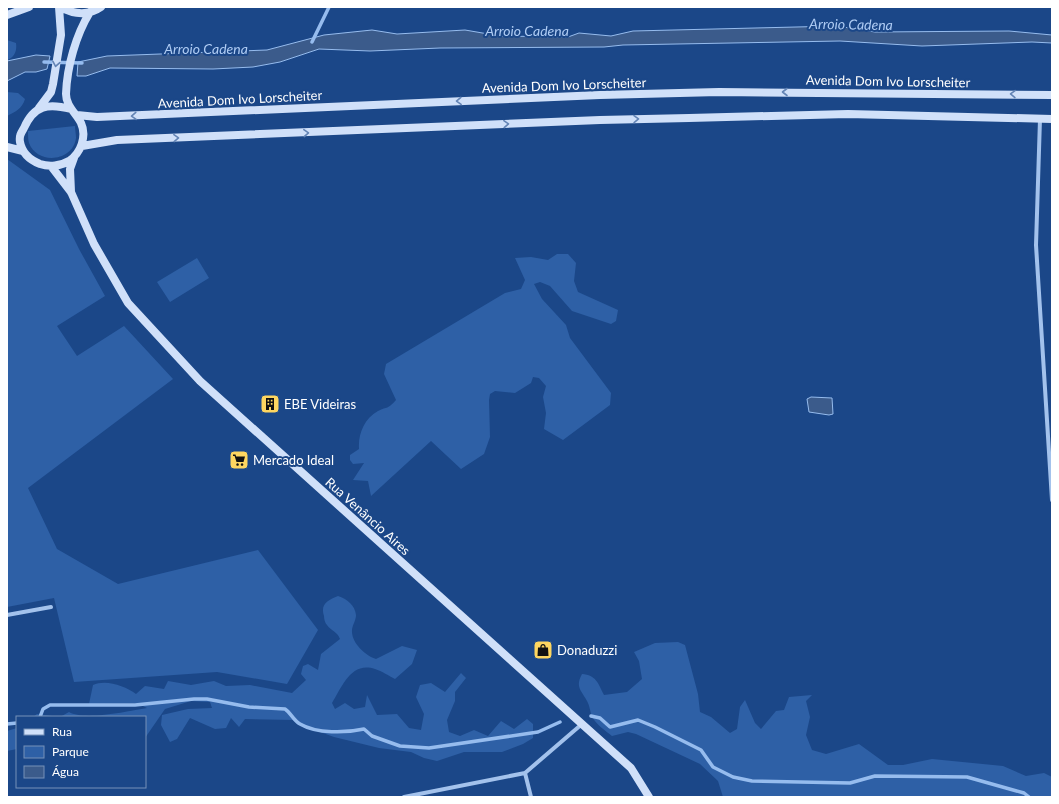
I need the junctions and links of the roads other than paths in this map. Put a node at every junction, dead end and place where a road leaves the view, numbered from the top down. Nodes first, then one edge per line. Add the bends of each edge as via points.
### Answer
1 (29, 7) edge
2 (59, 7) edge
3 (101, 7) edge
4 (90, 12) junction
5 (7, 15) edge
6 (1052, 95) edge
7 (40, 108) junction
8 (71, 109) junction
9 (77, 115) junction
10 (1040, 118) junction
11 (1052, 119) edge
12 (82, 146) junction
13 (7, 147) edge
14 (23, 151) junction
15 (74, 158) junction
16 (51, 166) junction
17 (71, 192) junction
18 (1052, 405) edge
19 (1046, 406) junction
20 (1052, 500) edge
21 (51, 607) dead end
22 (7, 615) edge
23 (582, 724) junction
24 (525, 773) junction
25 (404, 797) edge
26 (531, 797) edge
27 (649, 797) edge

1 - 5 main road
2 - 4 main road via 73,13
2 -> 7 main road via 60,44 53,84 51,92
3 - 4 main road
4 - 8 main road via 74,46 66,96
6 -> 9 main road, Avenida Dom Ivo Lorscheiter via 719,92 593,95 97,117
7 - 8 main road via 51,105
7 - 14 main road via 30,116 20,135
8 - 9 main road
9 - 12 main road via 82,124
10 - 11 main road
12 -> 10 main road via 117,140 600,120 848,114
10 - 19 street via 1036,245
12 - 15 main road
13 - 14 main road
14 - 16 main road via 35,162
15 - 16 main road via 60,165
15 - 17 main road, Rua Venâncio Aires via 70,169
16 - 17 main road, Rua Venâncio Aires
17 - 23 main road, Rua Venâncio Aires via 94,244 128,303 192,372
18 - 19 street
19 - 20 street
21 - 22 street
23 - 24 street
23 - 27 main road, Rua Venâncio Aires via 631,768
24 - 25 street
24 - 26 street

